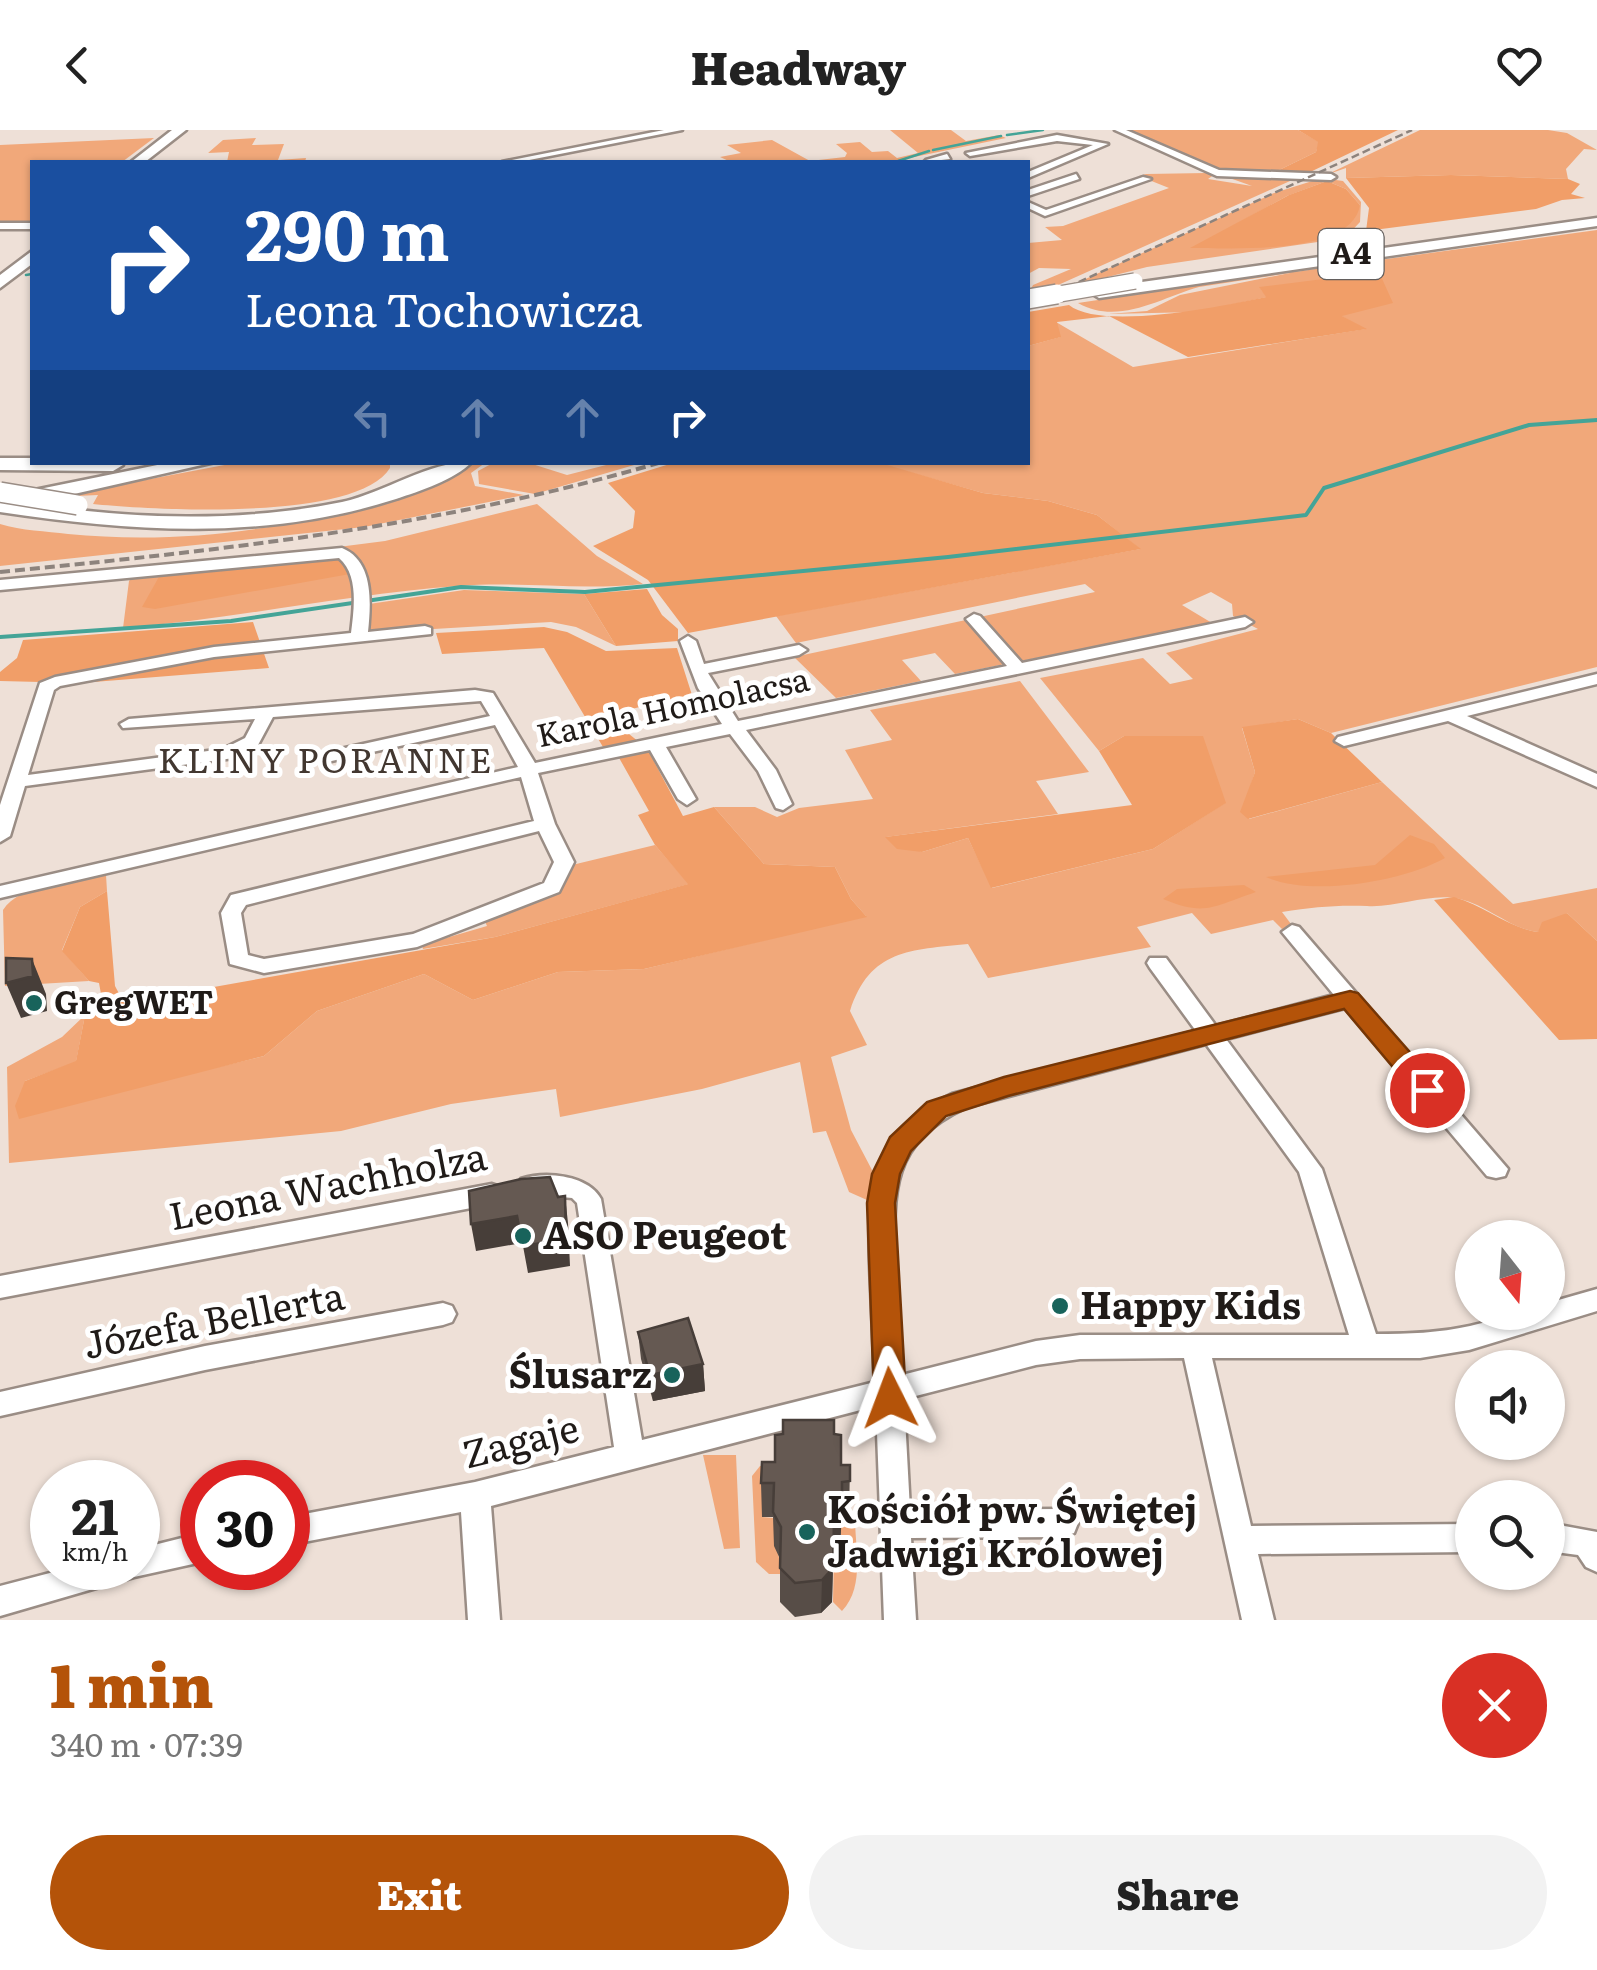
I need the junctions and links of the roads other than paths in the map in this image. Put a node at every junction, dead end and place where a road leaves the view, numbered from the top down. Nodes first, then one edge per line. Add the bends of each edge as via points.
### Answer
1 (180, 130) edge
2 (189, 130) edge
3 (678, 130) edge
4 (1000, 134) dead end
5 (1117, 137) edge
6 (1057, 138) junction
7 (1024, 144) junction
8 (1084, 144) junction
9 (1035, 152) dead end
10 (970, 153) dead end
11 (1050, 156) dead end
12 (947, 157) dead end
13 (1066, 159) junction
14 (140, 160) edge
15 (149, 160) edge
16 (517, 160) edge
17 (936, 160) edge
18 (1181, 169) dead end
19 (1030, 174) edge
20 (1076, 177) dead end
21 (1332, 177) dead end
22 (1146, 179) dead end
23 (1030, 192) edge
24 (1030, 206) edge
25 (1597, 219) edge
26 (0, 226) edge
27 (30, 226) edge
28 (30, 246) edge
29 (30, 258) edge
30 (0, 270) edge
31 (0, 283) edge
32 (1030, 302) edge
33 (1030, 302) edge
34 (0, 464) edge
35 (98, 465) edge
36 (149, 465) edge
37 (191, 465) edge
38 (456, 465) edge
39 (397, 467) dead end
40 (0, 494) edge
41 (0, 505) edge
42 (0, 585) edge
43 (974, 619) dead end
44 (1245, 622) dead end
45 (425, 631) dead end
46 (359, 635) junction
47 (688, 642) dead end
48 (800, 650) dead end
49 (1018, 668) junction
50 (698, 670) junction
51 (1597, 679) edge
52 (266, 714) junction
53 (1450, 715) junction
54 (500, 719) junction
55 (129, 724) dead end
56 (730, 729) junction
57 (1344, 740) dead end
58 (655, 743) junction
59 (327, 757) dead end
60 (529, 770) junction
61 (1597, 780) edge
62 (16, 782) junction
63 (687, 799) dead end
64 (782, 804) dead end
65 (546, 824) junction
66 (0, 832) edge
67 (0, 892) edge
68 (1292, 932) dead end
69 (1158, 963) dead end
70 (1350, 999) junction
71 (1213, 1034) junction
72 (1496, 1169) dead end
73 (0, 1288) edge
74 (1597, 1300) edge
75 (443, 1314) dead end
76 (1195, 1346) junction
77 (1366, 1347) junction
78 (890, 1388) junction
79 (0, 1404) edge
80 (630, 1456) junction
81 (476, 1496) junction
82 (1063, 1523) dead end
83 (896, 1524) junction
84 (310, 1527) edge
85 (1565, 1537) edge
86 (1455, 1538) edge
87 (1240, 1540) junction
88 (1597, 1556) edge
89 (41, 1590) edge
90 (0, 1601) edge
91 (484, 1620) edge
92 (900, 1620) edge
93 (1258, 1620) edge

1 - 14 highway
2 - 15 highway
3 - 16 street
4 - 7 street
5 - 6 street
5 - 8 street
5 - 8 street
5 - 18 street via 1186,168
5 - 21 street via 1217,172
6 - 7 street
6 - 8 street
7 - 8 street
7 - 9 street
7 - 10 street
8 - 13 street
11 - 13 street
12 - 17 street
13 - 19 street
20 - 23 street
22 - 24 street via 1045,213
25 - 32 highway, A4, bridge via 1135,281
25 - 33 highway, A4, bridge
26 - 27 street
28 - 30 highway
29 - 31 highway
34 - 35 highway
36 - 40 highway
37 - 41 highway
38 - 41 highway via 354,504 264,520 149,524
39 - 40 highway, bridge via 384,482 359,493 271,510 176,515
42 - 46 street via 342,553 354,564 364,602
43 - 49 street
44 - 49 street, Karola Homolacsa
45 - 46 street
46 - 62 street via 214,652 55,682 46,686
47 - 50 street
48 - 50 street
49 - 56 street, Karola Homolacsa
50 - 56 street
51 - 53 street
52 - 54 street via 487,698
52 - 55 street
52 - 62 street via 252,741 228,754
53 - 57 street
53 - 61 street
54 - 59 street
54 - 60 street
56 - 58 street, Karola Homolacsa
56 - 64 street via 778,788
58 - 60 street, Karola Homolacsa
58 - 63 street
60 - 65 street
60 - 67 street, Karola Homolacsa
62 - 66 street
65 - 65 street via 238,900 231,913 238,959 264,966 417,940 552,887 564,862
68 - 70 street
69 - 71 street
70 - 71 street
70 - 72 street
71 - 77 street via 1310,1169
71 - 78 street via 960,1100 918,1123 886,1174 881,1203
73 - 80 street, Leona Wachholza via 531,1186 578,1189 588,1199
74 - 77 street, Zagaje via 1445,1344
75 - 79 street, Józefa Bellerta
76 - 77 street, Zagaje
76 - 78 street, Zagaje via 1059,1349
76 - 87 street
78 - 80 street, Zagaje
78 - 83 street
80 - 81 street, Zagaje
81 - 84 street, Zagaje
81 - 91 street
82 - 83 street
83 - 92 street
85 - 88 street via 1586,1542
86 - 87 street
87 - 93 street
89 - 90 street

